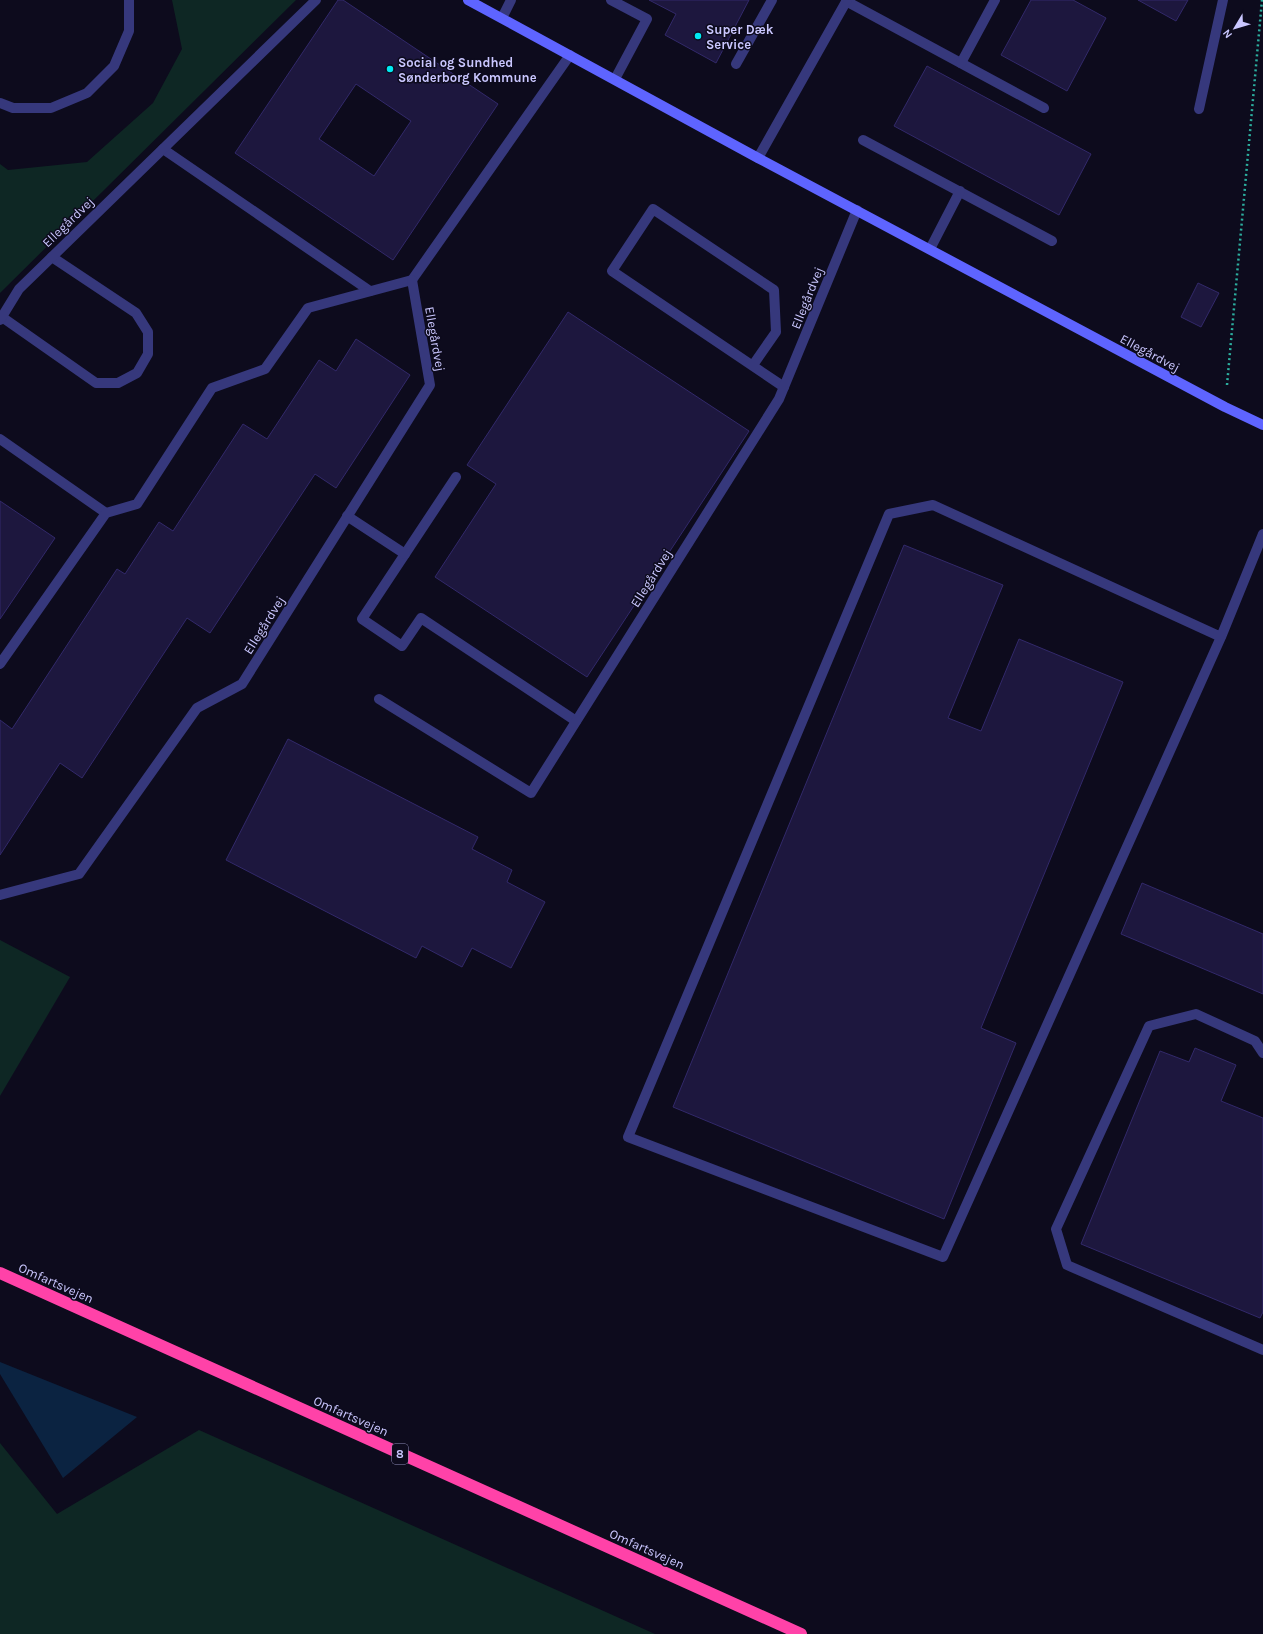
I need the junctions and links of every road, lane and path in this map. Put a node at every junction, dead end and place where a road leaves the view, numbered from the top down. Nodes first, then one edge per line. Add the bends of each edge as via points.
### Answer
1 (129, 0) edge
2 (316, 0) edge
3 (468, 0) edge
4 (511, 0) edge
5 (611, 0) edge
6 (772, 0) edge
7 (995, 0) edge
8 (1223, 0) edge
9 (1262, 0) edge
10 (847, 1) edge
11 (502, 18) junction
12 (570, 55) junction
13 (961, 63) junction
14 (736, 64) dead end
15 (615, 79) junction
16 (0, 103) edge
17 (1044, 108) dead end
18 (1199, 109) dead end
19 (863, 140) dead end
20 (163, 149) junction
21 (758, 158) junction
22 (960, 191) junction
23 (857, 210) junction
24 (1052, 241) dead end
25 (930, 249) junction
26 (52, 257) junction
27 (412, 280) junction
28 (370, 291) junction
29 (1, 319) edge
30 (753, 365) junction
31 (784, 387) junction
32 (1225, 407) junction
33 (1263, 425) edge
34 (0, 439) edge
35 (456, 477) dead end
36 (106, 513) junction
37 (348, 516) junction
38 (1263, 534) edge
39 (405, 554) junction
40 (1221, 637) junction
41 (0, 664) edge
42 (379, 699) dead end
43 (576, 721) junction
44 (0, 895) edge
45 (1263, 1053) edge
46 (0, 1274) edge
47 (1263, 1350) edge
48 (801, 1634) edge

1 - 16 lane via 129,31 114,66 87,93 51,108 13,108
2 - 20 lane, Ellegårdvej
3 - 11 street, Ellegårdvej
4 - 11 lane
5 - 15 lane via 647,19
6 - 14 lane
7 - 13 lane
8 - 18 lane
9 - 32 path
10 - 13 lane
10 - 21 lane
11 - 12 street, Ellegårdvej
12 - 15 street, Ellegårdvej
12 - 27 lane
13 - 17 lane
15 - 21 street, Ellegårdvej
19 - 22 lane
20 - 26 lane, Ellegårdvej
20 - 28 lane
21 - 23 street, Ellegårdvej
22 - 24 lane
22 - 25 lane
23 - 25 street, Ellegårdvej
23 - 31 lane, Ellegårdvej
25 - 32 street, Ellegårdvej
26 - 29 lane, Ellegårdvej via 19,289
26 - 29 lane via 136,313 148,332 148,354 137,373 118,384 96,383
27 - 28 lane
27 - 37 lane, Ellegårdvej via 430,385
28 - 36 lane via 308,308 265,369 212,388 137,504
30 - 30 lane via 612,270 653,209 774,290 776,332
30 - 31 lane
31 - 43 lane, Ellegårdvej via 779,399
32 - 33 street, Ellegårdvej
34 - 36 lane
35 - 39 lane
36 - 41 lane
37 - 39 lane
37 - 44 lane, Ellegårdvej via 242,684 197,708 80,874
38 - 40 lane
39 - 43 lane via 362,619 402,646 420,618
40 - 40 lane via 933,505 889,514 628,1137 943,1257
42 - 43 lane, Ellegårdvej via 531,793
45 - 47 lane via 1255,1041 1196,1014 1149,1026 1056,1229 1067,1265
46 - 48 highway, Omfartsvejen / 8

